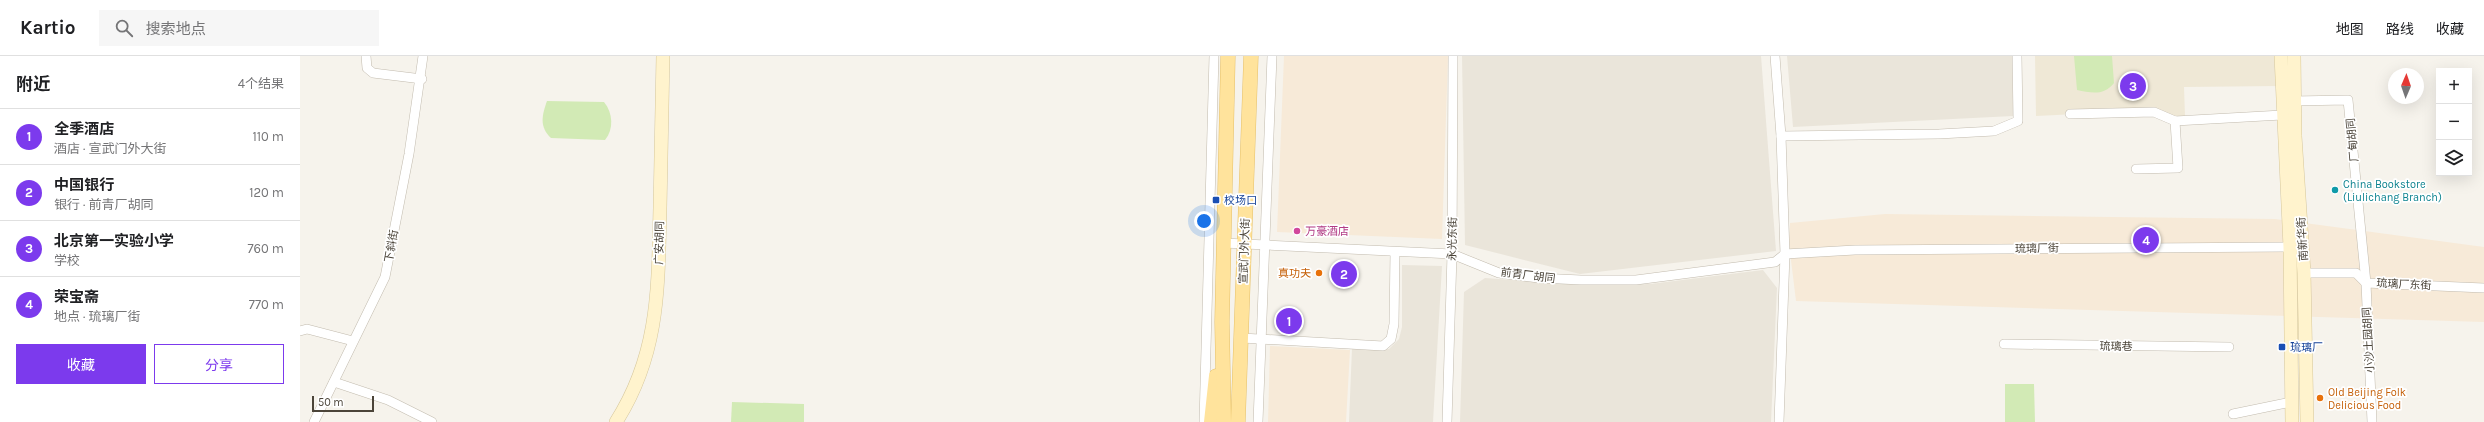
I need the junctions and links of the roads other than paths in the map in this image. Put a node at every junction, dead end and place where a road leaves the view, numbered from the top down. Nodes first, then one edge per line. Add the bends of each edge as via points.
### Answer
1 (366, 56) edge
2 (423, 56) edge
3 (664, 56) edge
4 (1214, 56) edge
5 (1228, 56) edge
6 (1252, 56) edge
7 (1272, 56) edge
8 (1453, 56) edge
9 (1775, 56) edge
10 (2017, 56) edge
11 (2281, 56) edge
12 (2294, 56) edge
13 (422, 79) junction
14 (2293, 101) junction
15 (2070, 114) dead end
16 (2282, 116) junction
17 (2175, 121) junction
18 (1782, 136) junction
19 (2136, 169) dead end
20 (1223, 244) junction
21 (1244, 245) junction
22 (1266, 246) junction
23 (2290, 246) junction
24 (1395, 252) junction
25 (1452, 254) junction
26 (1785, 254) junction
27 (2304, 273) junction
28 (2366, 283) junction
29 (2484, 288) edge
30 (1222, 322) junction
31 (300, 331) edge
32 (1242, 338) junction
33 (1261, 339) junction
34 (353, 342) junction
35 (2004, 344) dead end
36 (2229, 347) dead end
37 (334, 382) junction
38 (2291, 402) junction
39 (2233, 414) dead end
40 (314, 422) edge
41 (432, 422) edge
42 (616, 422) edge
43 (1204, 422) edge
44 (1211, 422) edge
45 (1224, 422) edge
46 (1238, 422) edge
47 (1258, 422) edge
48 (1447, 422) edge
49 (1779, 422) edge
50 (2292, 422) edge
51 (2307, 422) edge
52 (2372, 422) edge

1 - 13 street via 367,68 373,73
2 - 13 street, 下斜街
3 - 42 main road, 广安胡同 via 658,278 654,328 637,385
4 - 43 street
5 - 20 main road, 宣武门外大街
6 - 21 main road, 宣武门外大街
7 - 22 street
8 - 25 street, 永光东街
9 - 18 street
10 - 18 street via 2018,121 1994,131
11 - 16 main road, 南新华街
12 - 14 main road, 南新华街
13 - 34 street, 下斜街 via 385,277
14 - 27 main road, 南新华街
14 - 28 street, 厂甸胡同 via 2348,100
15 - 17 street via 2154,112
16 - 17 street
16 - 23 main road, 南新华街
17 - 19 street via 2178,168
18 - 26 street
20 - 21 street, 前青厂胡同
20 - 30 main road, 宣武门外大街
21 - 22 street, 前青厂胡同
21 - 32 main road, 宣武门外大街
22 - 24 street, 前青厂胡同
22 - 33 street
23 - 26 street, 琉璃厂街 via 1855,250
23 - 38 main road, 南新华街
24 - 25 street, 前青厂胡同
24 - 33 street via 1394,324 1391,339 1383,346
25 - 26 street, 前青厂胡同 via 1499,273 1582,280 1652,278 1775,262
25 - 48 street, 永光东街
26 - 49 street
27 - 28 street, 琉璃厂东街 via 2356,273
27 - 51 main road, 南新华街
28 - 29 street, 琉璃厂东街
28 - 52 street, 小沙土园胡同
30 - 44 main road, 宣武门外大街
30 - 45 main road, 宣武门外大街
31 - 34 street via 307,329
32 - 33 street
32 - 46 main road, 宣武门外大街
33 - 47 street
34 - 37 street, 下斜街
35 - 36 street, 琉璃巷
37 - 40 street, 下斜街
37 - 41 street via 388,400
38 - 39 street
38 - 50 main road, 南新华街

